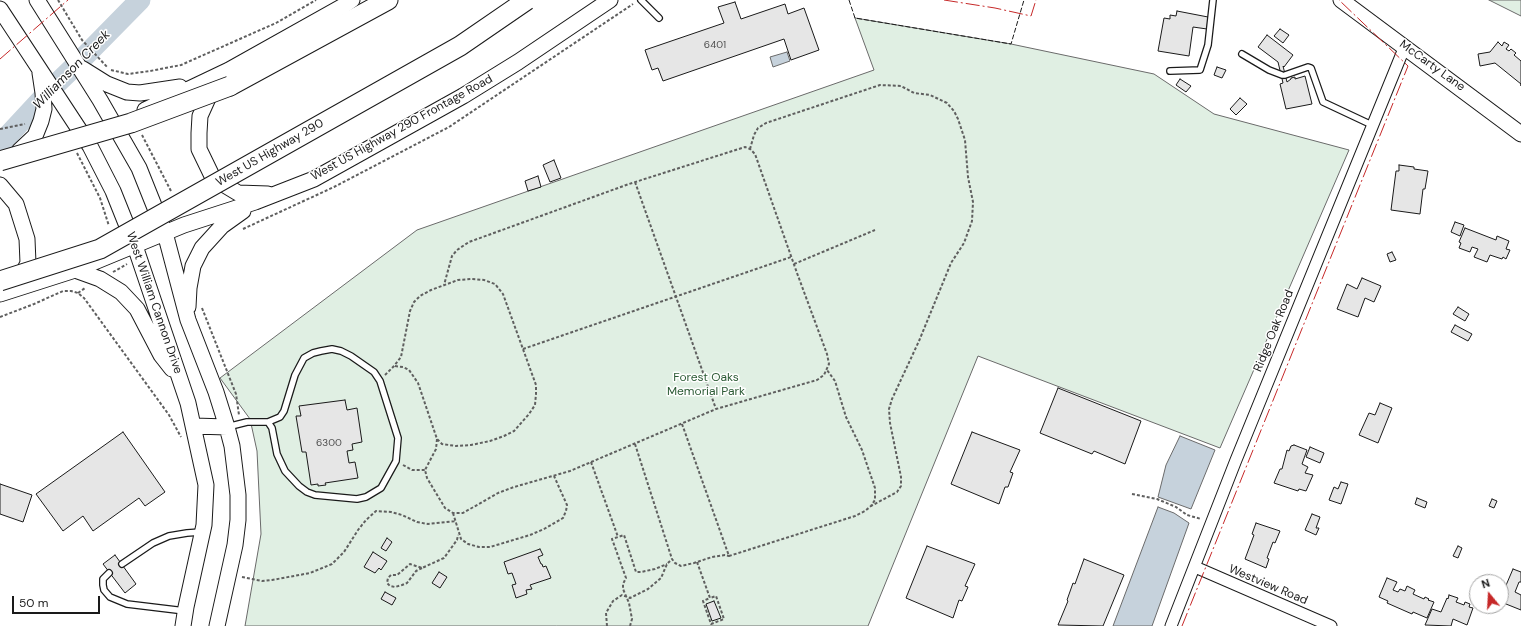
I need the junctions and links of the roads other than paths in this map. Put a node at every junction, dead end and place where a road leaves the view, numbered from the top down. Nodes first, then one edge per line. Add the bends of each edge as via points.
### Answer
1 (37, 0) edge
2 (352, 0) edge
3 (388, 0) edge
4 (527, 0) edge
5 (610, 0) edge
6 (641, 0) edge
7 (1213, 0) edge
8 (1342, 0) edge
9 (3, 14) edge
10 (659, 18) dead end
11 (1405, 46) junction
12 (1242, 54) dead end
13 (79, 66) junction
14 (39, 68) junction
15 (229, 70) junction
16 (1170, 71) dead end
17 (203, 82) junction
18 (113, 122) junction
19 (1372, 125) junction
20 (82, 133) junction
21 (1521, 134) edge
22 (19, 151) junction
23 (0, 155) edge
24 (0, 161) edge
25 (0, 185) edge
26 (275, 194) junction
27 (255, 202) junction
28 (165, 233) junction
29 (135, 246) junction
30 (75, 270) junction
31 (0, 281) edge
32 (0, 293) edge
33 (188, 320) junction
34 (180, 379) junction
35 (268, 422) junction
36 (234, 425) junction
37 (194, 426) junction
38 (203, 532) junction
39 (122, 564) dead end
40 (1195, 567) junction
41 (109, 573) dead end
42 (184, 621) edge
43 (217, 626) edge
44 (1172, 626) edge
45 (1331, 626) edge

1 - 13 main road
2 - 15 main road
3 - 24 highway, bridge via 230,86 131,123
4 - 31 highway, West US Highway 290, bridge via 460,46 100,249
5 - 26 main road, West US Highway 290 Frontage Road via 463,96 314,179
6 - 10 lane
7 - 16 lane via 1208,45 1200,70
8 - 11 main road, McCarty Lane
9 - 14 main road, West William Cannon Drive
11 - 19 street, Ridge Oak Road
11 - 21 main road, McCarty Lane
12 - 19 lane via 1283,75 1311,68 1323,102
13 - 17 main road via 107,76 129,92 165,90
13 - 18 main road
14 - 20 main road, West William Cannon Drive
14 - 22 main road via 44,110 41,123 35,136
15 - 17 main road
15 - 26 main road via 209,96 200,116 199,149 213,178 238,193
17 - 18 main road via 132,116
18 - 20 main road
18 - 28 main road via 139,168
19 - 40 street, Ridge Oak Road
20 - 22 main road
20 - 29 main road, West William Cannon Drive via 114,191
22 - 23 main road
25 - 32 main road via 16,204 27,239 28,263 22,275
26 - 27 main road, West US Highway 290 Frontage Road
27 - 28 main road, West US Highway 290 Frontage Road
27 - 33 main road via 222,226 202,248 193,266
28 - 29 main road, West US Highway 290 Frontage Road
28 - 33 main road
29 - 30 main road, West US Highway 290 Frontage Road via 121,260
29 - 34 main road, West William Cannon Drive
30 - 32 main road, West US Highway 290 Frontage Road
30 - 34 main road via 100,279 121,292 137,309 161,355
33 - 36 main road via 216,392
34 - 37 main road, West William Cannon Drive
35 - 35 lane via 284,411 298,367 304,358 313,352 332,349 341,351 374,372 380,381 398,438 396,461 381,488 366,497 357,499 315,495 299,486 285,471
35 - 36 lane
36 - 37 main road
36 - 43 main road via 232,446 237,480 238,520
37 - 38 main road, West William Cannon Drive via 206,485
38 - 39 lane via 170,536 154,543
38 - 42 main road, West William Cannon Drive
40 - 44 street, Ridge Oak Road
40 - 45 street, Westview Road
41 - 42 lane via 103,579 103,585 110,597

